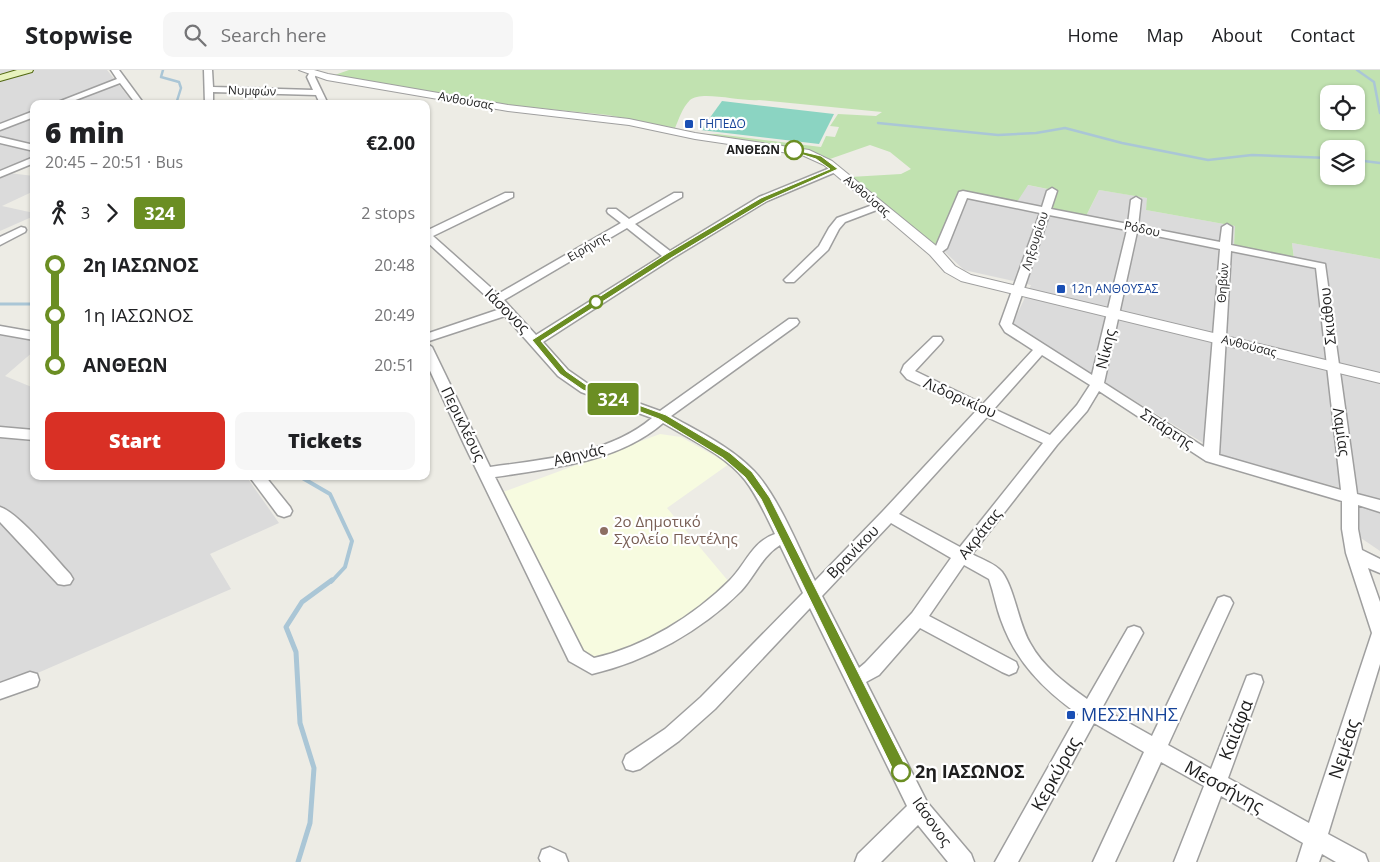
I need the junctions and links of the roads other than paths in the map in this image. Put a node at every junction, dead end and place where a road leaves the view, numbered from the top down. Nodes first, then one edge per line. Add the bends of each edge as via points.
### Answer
1 (27, 70) edge
2 (115, 70) edge
3 (208, 70) edge
4 (309, 72) edge
5 (0, 78) edge
6 (120, 80) junction
7 (209, 89) junction
8 (318, 89) junction
9 (68, 100) edge
10 (138, 100) edge
11 (209, 100) edge
12 (322, 100) edge
13 (30, 116) edge
14 (0, 127) edge
15 (0, 140) edge
16 (30, 147) edge
17 (30, 162) edge
18 (835, 169) junction
19 (0, 174) edge
20 (1052, 191) dead end
21 (510, 195) dead end
22 (678, 195) dead end
23 (1136, 200) dead end
24 (878, 206) junction
25 (1046, 210) junction
26 (612, 211) dead end
27 (627, 225) junction
28 (1133, 227) junction
29 (1227, 228) dead end
30 (21, 230) dead end
31 (430, 233) edge
32 (430, 239) edge
33 (0, 242) edge
34 (1226, 247) junction
35 (934, 252) junction
36 (669, 256) junction
37 (1321, 266) joint
38 (790, 280) dead end
39 (1019, 291) junction
40 (497, 299) junction
41 (507, 311) junction
42 (1115, 314) junction
43 (793, 322) dead end
44 (0, 330) edge
45 (30, 335) edge
46 (430, 337) edge
47 (1219, 339) junction
48 (536, 340) junction
49 (937, 340) dead end
50 (1040, 350) junction
51 (430, 355) edge
52 (1332, 366) junction
53 (1380, 378) edge
54 (1098, 384) junction
55 (986, 410) junction
56 (662, 417) junction
57 (0, 432) edge
58 (30, 435) edge
59 (1052, 442) junction
60 (1211, 458) junction
61 (487, 473) junction
62 (259, 480) edge
63 (1350, 498) junction
64 (1380, 506) edge
65 (284, 511) dead end
66 (0, 513) edge
67 (889, 515) junction
68 (785, 537) junction
69 (1354, 554) junction
70 (962, 556) junction
71 (1380, 567) edge
72 (64, 579) dead end
73 (813, 593) junction
74 (1224, 603) dead end
75 (918, 618) junction
76 (1380, 631) edge
77 (1134, 633) dead end
78 (1380, 635) edge
79 (1008, 667) dead end
80 (856, 679) junction
81 (30, 680) dead end
82 (1254, 682) dead end
83 (0, 691) edge
84 (1091, 712) junction
85 (1156, 748) junction
86 (633, 762) dead end
87 (1216, 782) junction
88 (919, 809) junction
89 (1315, 838) junction
90 (866, 862) edge
91 (964, 862) edge
92 (1006, 862) edge
93 (1104, 862) edge
94 (1185, 862) edge
95 (1308, 862) edge
96 (1357, 862) edge

1 - 5 main road
2 - 6 street
3 - 7 street
4 - 8 street
4 - 18 street, Ανθούσας via 508,108 629,122 695,136 794,150 818,158
6 - 9 street
6 - 10 street
7 - 8 street, Νυμφών via 296,92
7 - 11 street
8 - 12 street
13 - 14 street
15 - 16 street
17 - 19 street
18 - 24 street, Ανθούσας
18 - 36 street via 771,195
20 - 25 street, Ληξουρίου
21 - 31 street
22 - 27 street, Ειρήνης
23 - 28 street, Νίκης
24 - 35 street, Ανθούσας
24 - 38 street via 841,220 824,248
25 - 28 street, Ρόδου
25 - 35 street, Ρόδου via 963,194 941,248
25 - 39 street, Ληξουρίου
26 - 27 street
27 - 36 street
27 - 40 street, Ειρήνης
28 - 34 street, Ρόδου
28 - 42 street, Νίκης
29 - 34 street, Θηβών
30 - 33 street
32 - 40 street, Ιάσονος
34 - 37 street, Ρόδου
34 - 47 street, Θηβών
35 - 39 street, Ανθούσας via 957,274
36 - 48 street
37 - 52 street, Σκιάθου
39 - 42 street, Ανθούσας
39 - 50 street, Σπάρτης via 1006,324 1015,335
40 - 41 street, Ιάσονος
41 - 46 street
41 - 48 street, Ιάσονος
42 - 47 street, Ανθούσας
42 - 54 street, Νίκης
43 - 56 street, Αθηνάς
44 - 45 street
47 - 52 street, Ανθούσας
47 - 60 street, Θηβών
48 - 56 street, Ιάσονος via 563,373 586,388
49 - 55 street, Λιδορικίου via 908,372
50 - 54 street, Σπάρτης
50 - 55 street, Βρανίκου
51 - 61 street, Περικλέους
52 - 53 street, Ανθούσας
52 - 63 street, Λαμίας
54 - 59 street, Ακράτας
54 - 60 street, Σπάρτης
55 - 59 street, Λιδορικίου
55 - 67 street, Βρανίκου
56 - 61 street, Αθηνάς via 648,430 628,441 591,454
56 - 68 street, Ιάσονος via 726,456 749,475
57 - 58 street
59 - 70 street, Ακράτας
60 - 63 street, Σπάρτης
61 - 68 street, Περικλέους via 576,656 592,666 608,664 670,635 736,585 767,543
62 - 65 street
63 - 64 street, Σπάρτης
63 - 69 street
66 - 72 street
67 - 70 street, Μεσσήνης
67 - 73 street, Βρανίκου
68 - 73 street, Ιάσονος
69 - 71 street
69 - 76 street
70 - 75 street, Ακράτας
70 - 84 street, Μεσσήνης via 995,575 1010,619 1034,666 1051,683
73 - 80 street, Ιάσονος
73 - 86 street, Βρανίκου via 708,703 672,735
74 - 85 street
75 - 79 street
75 - 80 street, Ακράτας via 872,669
77 - 84 street, Κερκύρας
78 - 89 street, Νεμέας
80 - 88 street, Ιάσονος
81 - 83 street
82 - 87 street, Καϊάφα
84 - 85 street, Μεσσήνης
84 - 92 street, Κερκύρας
85 - 87 street, Μεσσήνης
85 - 93 street
87 - 89 street, Μεσσήνης
87 - 94 street, Καϊάφα
88 - 90 street
88 - 91 street, Ιάσονος
89 - 95 street, Νεμέας
89 - 96 street, Μεσσήνης

